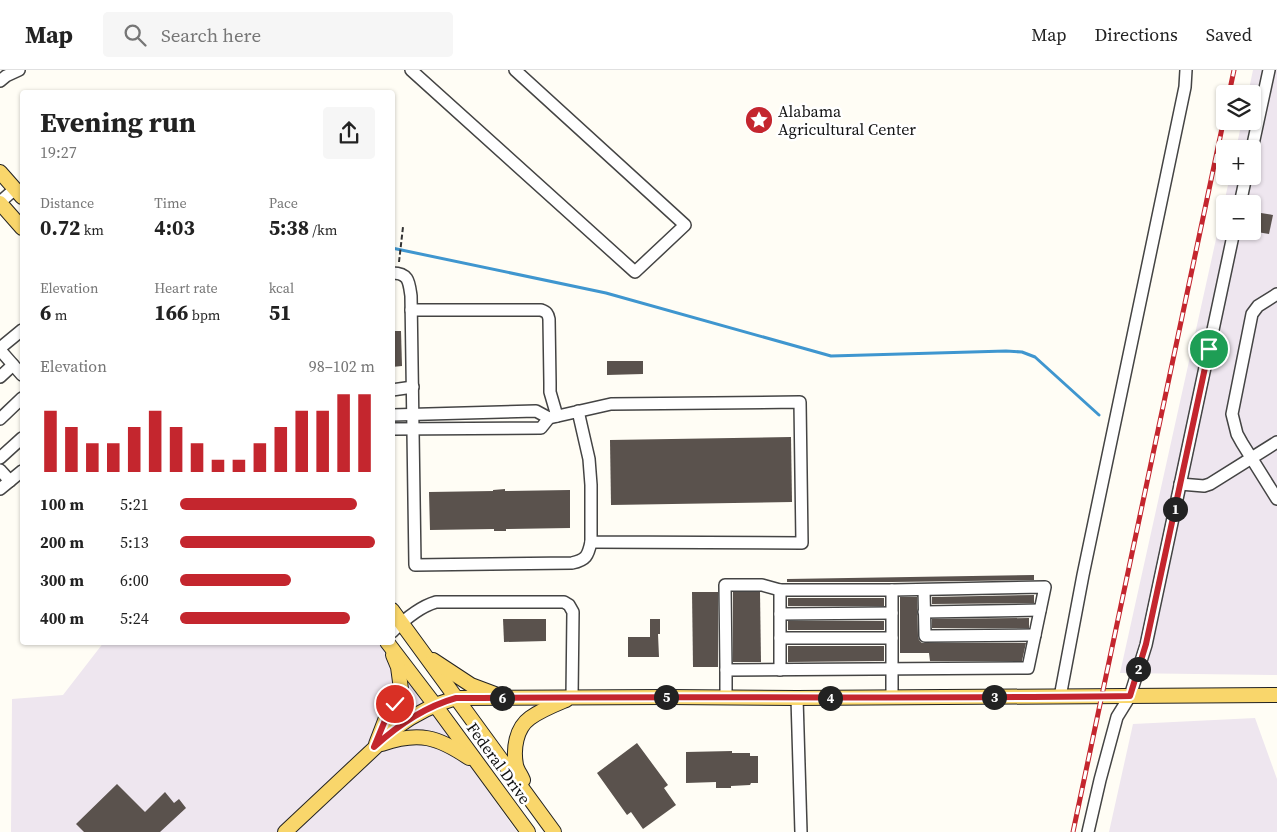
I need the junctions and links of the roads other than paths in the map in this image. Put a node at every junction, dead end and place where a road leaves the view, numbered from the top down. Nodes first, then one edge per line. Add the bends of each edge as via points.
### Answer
1 (19, 70) edge
2 (412, 70) edge
3 (515, 70) edge
4 (1186, 70) edge
5 (1269, 70) edge
6 (3, 75) edge
7 (1254, 140) edge
8 (0, 172) edge
9 (19, 193) edge
10 (0, 203) edge
11 (20, 226) edge
12 (1232, 240) edge
13 (395, 273) edge
14 (1277, 294) edge
15 (411, 310) junction
16 (20, 338) edge
17 (0, 349) edge
18 (13, 365) junction
19 (20, 373) edge
20 (0, 377) edge
21 (413, 387) junction
22 (395, 390) edge
23 (20, 400) edge
24 (578, 411) junction
25 (413, 414) junction
26 (395, 415) edge
27 (553, 417) junction
28 (0, 419) edge
29 (414, 429) junction
30 (395, 430) edge
31 (20, 440) edge
32 (1277, 442) edge
33 (0, 458) edge
34 (1251, 458) junction
35 (0, 470) edge
36 (20, 473) edge
37 (10, 481) junction
38 (1180, 484) junction
39 (0, 489) edge
40 (1277, 499) edge
41 (591, 542) junction
42 (780, 590) junction
43 (892, 590) junction
44 (924, 590) junction
45 (1040, 610) junction
46 (924, 612) junction
47 (892, 613) junction
48 (780, 614) junction
49 (395, 633) edge
50 (1035, 635) junction
51 (395, 636) edge
52 (395, 638) edge
53 (780, 638) junction
54 (892, 638) junction
55 (395, 645) edge
56 (426, 655) junction
57 (892, 669) junction
58 (726, 670) junction
59 (780, 670) junction
60 (1277, 695) edge
61 (1060, 696) junction
62 (1130, 696) junction
63 (456, 698) junction
64 (503, 698) junction
65 (572, 698) junction
66 (726, 698) junction
67 (797, 698) junction
68 (892, 698) junction
69 (435, 705) junction
70 (374, 747) junction
71 (479, 764) junction
72 (539, 812) junction
73 (285, 832) edge
74 (528, 832) edge
75 (554, 832) edge
76 (801, 832) edge
77 (1088, 832) edge

1 - 6 street
2 - 3 street via 635,272 685,225
4 - 61 street
5 - 7 street
8 - 9 main road
9 - 10 street
10 - 11 main road
12 - 38 street
13 - 15 street via 406,277 409,282
14 - 34 street via 1252,314 1232,414 1237,434
15 - 21 street
15 - 27 street via 546,311
16 - 17 street
17 - 18 street
18 - 19 street
18 - 20 street
21 - 22 street
21 - 25 street
23 - 28 street
24 - 27 street
24 - 41 street via 592,485
24 - 41 street via 611,404 800,402 802,542
25 - 26 street
25 - 27 street via 536,411
25 - 29 street
27 - 29 street via 541,428
29 - 30 street
29 - 41 street via 415,565 572,563 581,561 588,554
31 - 33 street
32 - 34 street
34 - 38 street via 1204,486
34 - 40 street
35 - 37 street
36 - 37 street
37 - 39 street
38 - 62 street via 1146,644
42 - 43 street
42 - 48 street
42 - 58 street via 762,585 725,585
43 - 44 street
43 - 47 street
44 - 45 street via 1045,587
44 - 46 street
45 - 46 street
45 - 50 street
46 - 50 street via 925,636
47 - 48 street
47 - 54 street
48 - 53 street
49 - 65 street via 426,605 436,602 564,602 572,612
50 - 57 street via 1028,668
51 - 56 main road, Federal Drive
52 - 69 main road, Federal Drive
53 - 54 street
53 - 59 street
54 - 57 street
55 - 70 main road via 402,689
56 - 63 main road, Federal Drive
56 - 64 main road via 471,685
57 - 59 street
57 - 68 street
58 - 59 street
58 - 66 street
60 - 62 main road
61 - 62 main road
61 - 68 main road
62 - 77 street via 1118,717
63 - 64 main road
63 - 69 main road
63 - 72 main road, Federal Drive
64 - 65 main road
65 - 66 main road
65 - 72 main road via 528,719 520,730 515,747 516,767
66 - 67 main road
67 - 68 main road
67 - 76 street
69 - 70 main road via 397,727
69 - 71 main road, Federal Drive
70 - 71 main road via 398,739 426,737 448,744
70 - 73 main road
71 - 74 main road, Federal Drive
72 - 75 main road

